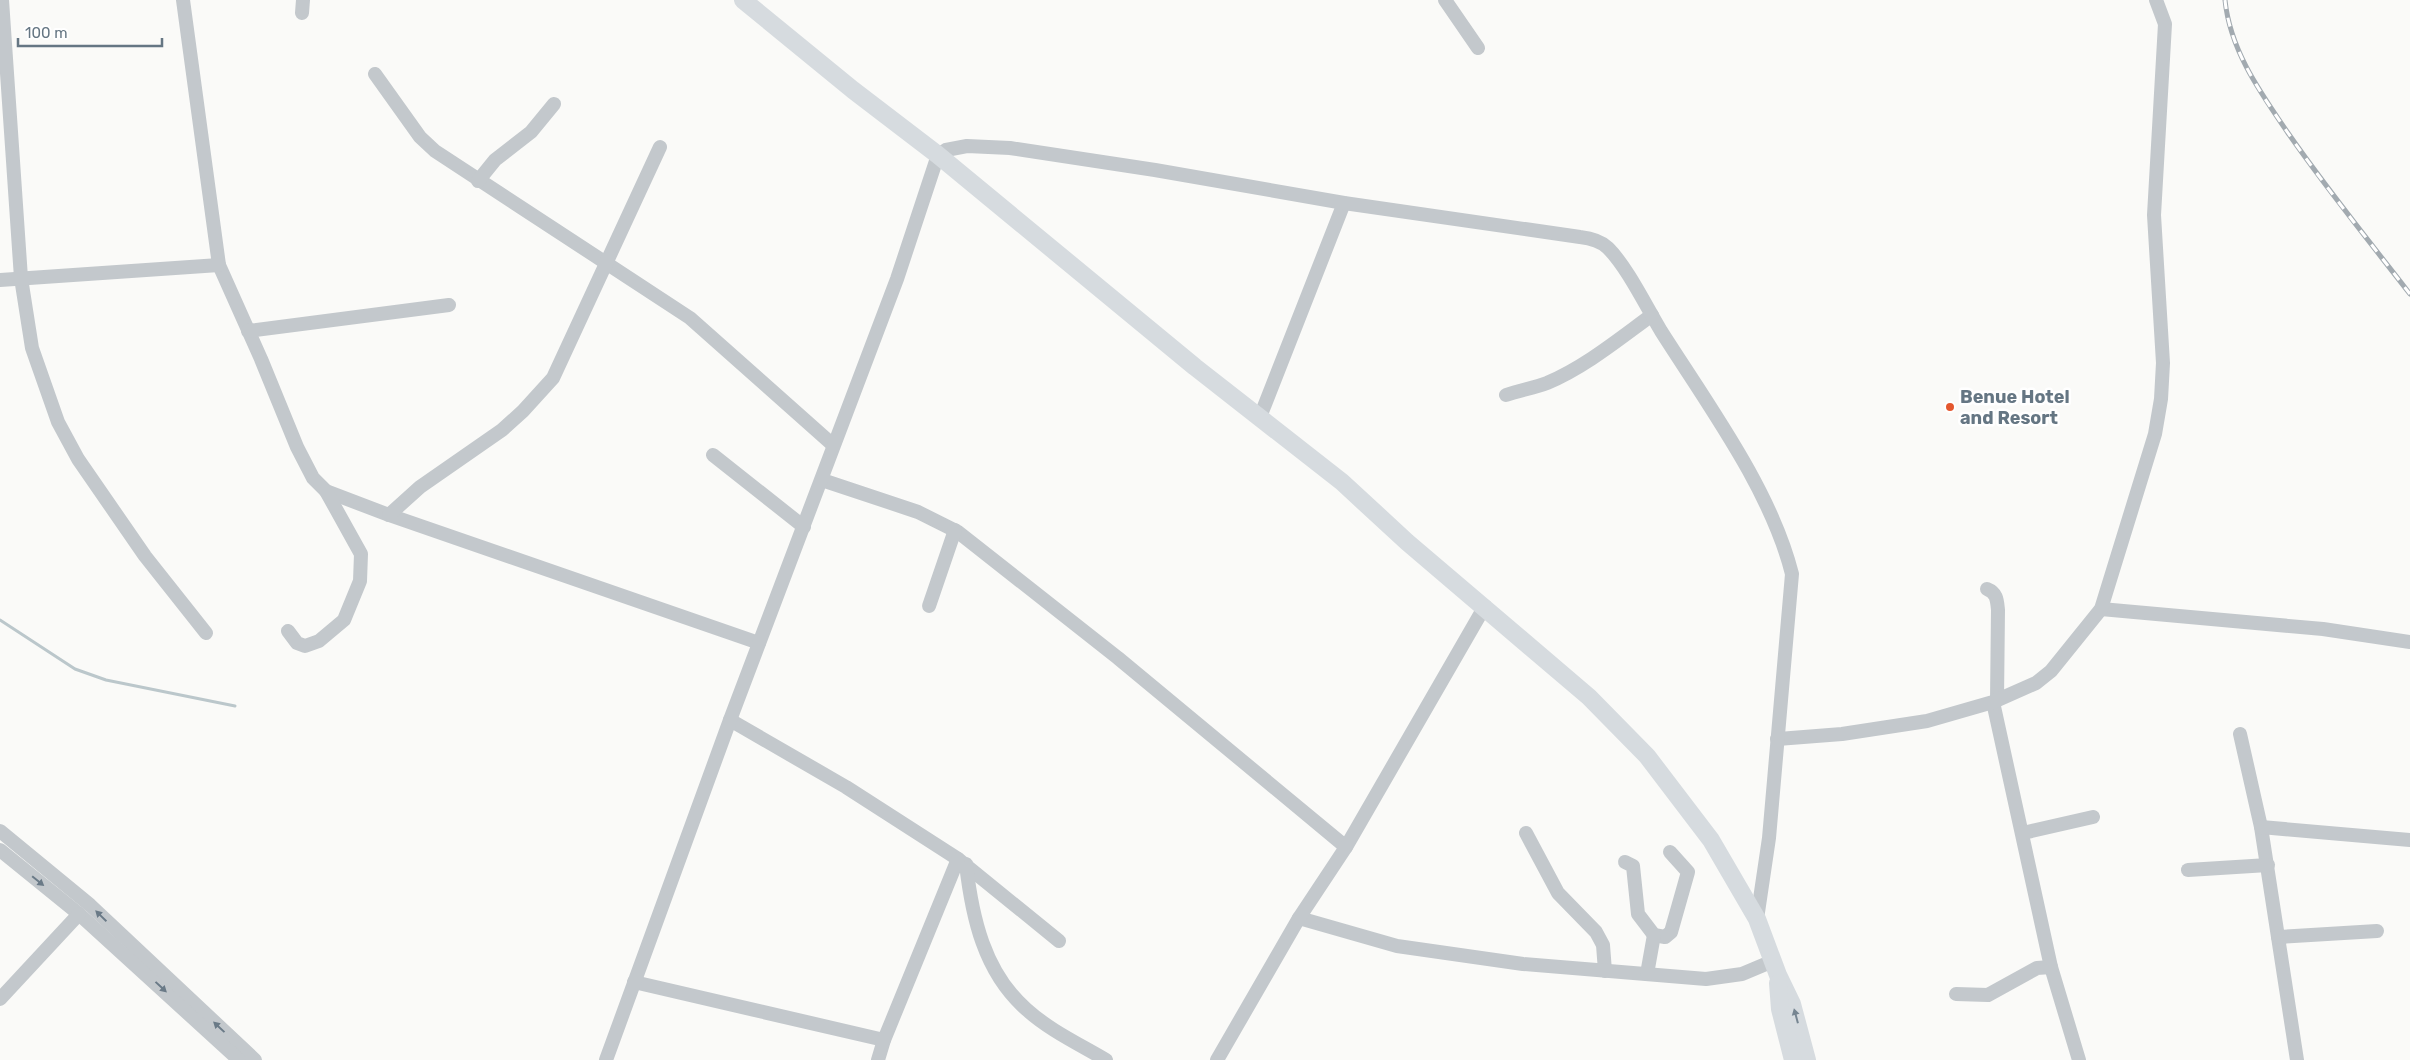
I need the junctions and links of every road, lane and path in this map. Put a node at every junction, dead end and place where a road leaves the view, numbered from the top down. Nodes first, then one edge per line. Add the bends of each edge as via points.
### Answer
1 (2, 0) edge
2 (183, 0) edge
3 (743, 0) edge
4 (1444, 0) edge
5 (2156, 0) edge
6 (1478, 48) dead end
7 (374, 74) dead end
8 (554, 104) dead end
9 (6, 144) edge
10 (660, 146) dead end
11 (938, 155) junction
12 (478, 181) junction
13 (1344, 203) junction
14 (605, 262) junction
15 (219, 265) junction
16 (21, 278) junction
17 (0, 280) edge
18 (449, 305) dead end
19 (1652, 316) junction
20 (248, 331) junction
21 (1506, 395) dead end
22 (1260, 417) junction
23 (833, 445) junction
24 (713, 455) dead end
25 (822, 480) junction
26 (326, 491) junction
27 (389, 515) junction
28 (804, 527) junction
29 (955, 530) junction
30 (1987, 589) dead end
31 (929, 606) dead end
32 (1485, 606) junction
33 (2102, 609) junction
34 (288, 631) dead end
35 (206, 633) dead end
36 (2410, 642) edge
37 (759, 643) junction
38 (1995, 701) junction
39 (730, 720) junction
40 (2240, 734) dead end
41 (1777, 739) junction
42 (2093, 817) dead end
43 (2262, 827) junction
44 (0, 831) edge
45 (2023, 832) junction
46 (1526, 833) dead end
47 (2410, 840) edge
48 (1346, 847) junction
49 (0, 850) edge
50 (1670, 852) dead end
51 (962, 861) junction
52 (1625, 862) dead end
53 (2268, 865) junction
54 (2188, 870) dead end
55 (79, 914) junction
56 (1299, 918) junction
57 (1757, 919) junction
58 (2377, 931) dead end
59 (1654, 935) junction
60 (2278, 937) junction
61 (1059, 941) dead end
62 (2052, 967) junction
63 (1775, 968) junction
64 (1605, 971) junction
65 (1647, 974) junction
66 (634, 982) junction
67 (1956, 994) dead end
68 (0, 999) edge
69 (884, 1040) junction
70 (239, 1060) edge
71 (255, 1060) edge
72 (606, 1060) edge
73 (878, 1060) edge
74 (1106, 1060) edge
75 (1217, 1060) edge
76 (1793, 1060) edge
77 (1807, 1060) edge
78 (2079, 1060) edge
79 (2297, 1060) edge

1 - 9 street
2 - 15 street
3 - 11 main road
4 - 6 street
5 - 33 street via 2165,24 2154,215 2163,363 2161,399 2155,434
7 - 12 street via 420,138 434,152
8 - 12 street via 531,132 495,160
9 - 16 street
10 - 14 street
11 - 13 street via 967,146 1010,148
11 - 22 main road
11 - 23 street
12 - 14 street
13 - 19 street via 1589,238 1611,252
13 - 22 street
14 - 23 street via 690,318
14 - 27 street via 553,378 539,395 502,430 420,487
15 - 16 street
15 - 20 street
16 - 17 street
16 - 35 street via 32,348 58,422 74,452 145,556
18 - 20 street
19 - 21 street via 1581,365 1546,383
19 - 41 street via 1760,494 1789,560 1793,584
20 - 26 street via 297,447 313,478
22 - 32 main road via 1342,482 1407,542
23 - 25 street
24 - 28 street
25 - 28 street
25 - 29 street via 918,512
26 - 27 street
26 - 34 street via 361,554 360,581 344,620 319,641 305,646 297,643
27 - 37 street
28 - 37 street
29 - 31 street
29 - 48 street via 1118,658
30 - 38 street via 1993,591 1998,610
32 - 48 street
32 - 57 main road via 1589,696 1647,756 1711,840
33 - 36 street via 2323,629
33 - 38 street via 2050,671 2036,683
37 - 39 street
38 - 41 street via 1927,721 1842,734
38 - 45 street
39 - 51 street
39 - 66 street
40 - 43 street
41 - 57 street via 1769,838
42 - 45 street
43 - 47 street
43 - 53 street
71 -> 44 street via 90,905
45 - 62 street
46 - 64 street via 1558,893 1596,932 1604,945
48 - 56 street
49 -> 55 street
50 - 59 street via 1688,872 1671,932 1665,937
51 - 61 street
51 - 69 street
51 - 74 street via 978,932 987,955 1010,992 1042,1021
52 - 59 street via 1633,866 1638,914
53 - 54 street
53 - 60 street
55 - 68 street
55 -> 70 street
56 - 64 street via 1397,946 1523,964
56 - 75 street
57 - 63 main road
58 - 60 street
59 - 65 street
60 - 79 street
62 - 67 street via 2032,970 1988,995
62 - 78 street
63 - 65 street via 1706,979
63 - 76 main road via 1780,1009
77 -> 63 main road via 1792,1004
64 - 65 street
66 - 69 street
66 - 72 street
69 - 73 street

